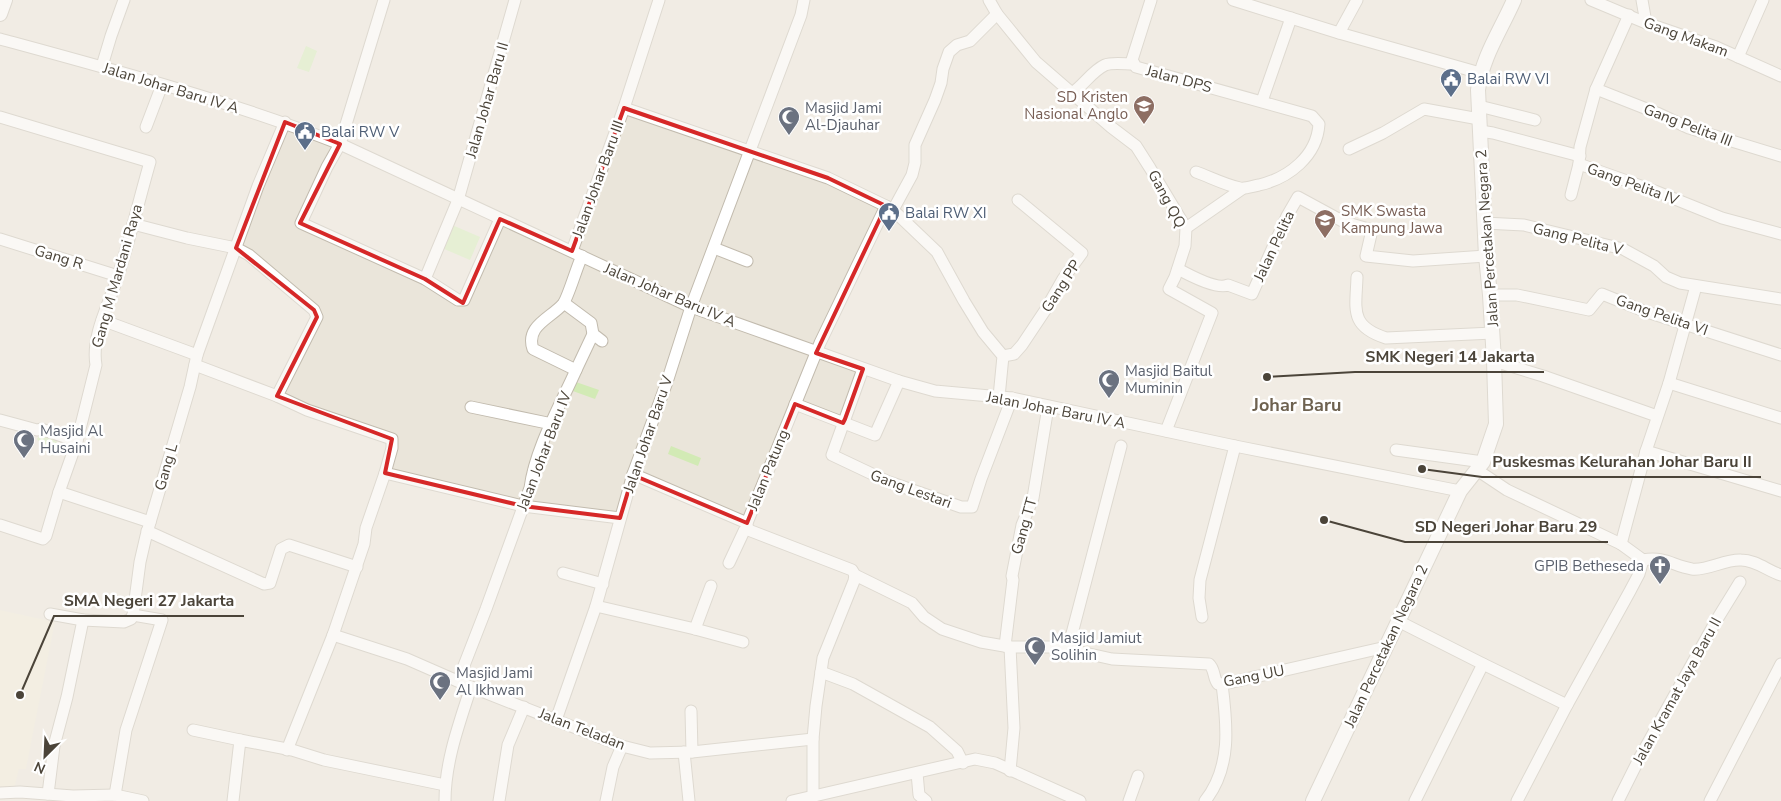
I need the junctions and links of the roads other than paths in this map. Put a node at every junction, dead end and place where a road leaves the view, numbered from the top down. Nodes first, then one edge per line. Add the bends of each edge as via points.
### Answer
1 (5, 0) edge
2 (124, 0) edge
3 (384, 0) edge
4 (515, 0) edge
5 (659, 0) edge
6 (804, 0) edge
7 (1150, 0) edge
8 (1358, 0) edge
9 (1514, 0) edge
10 (1591, 0) edge
11 (1642, 0) edge
12 (1763, 0) edge
13 (1240, 1) edge
14 (994, 5) edge
15 (0, 14) edge
16 (1628, 15) junction
17 (1291, 18) junction
18 (1646, 23) junction
19 (1339, 33) junction
20 (0, 39) edge
21 (1738, 57) junction
22 (1133, 64) junction
23 (102, 66) junction
24 (1480, 73) junction
25 (1781, 76) edge
26 (162, 85) junction
27 (1596, 89) junction
28 (1072, 93) junction
29 (1262, 102) junction
30 (624, 108) junction
31 (0, 117) edge
32 (1479, 119) junction
33 (1535, 120) dead end
34 (285, 122) junction
35 (146, 127) dead end
36 (340, 144) junction
37 (1349, 149) dead end
38 (751, 151) junction
39 (1781, 156) edge
40 (1580, 160) junction
41 (1196, 172) dead end
42 (1242, 189) junction
43 (1571, 196) dead end
44 (458, 200) junction
45 (1018, 200) dead end
46 (889, 208) junction
47 (500, 219) junction
48 (1484, 223) junction
49 (133, 224) junction
50 (1186, 228) junction
51 (1781, 234) edge
52 (0, 239) edge
53 (236, 248) junction
54 (714, 248) junction
55 (577, 254) junction
56 (1486, 256) junction
57 (747, 260) dead end
58 (1178, 269) junction
59 (118, 276) junction
60 (1358, 277) dead end
61 (425, 279) junction
62 (1696, 286) junction
63 (1492, 294) junction
64 (1781, 299) edge
65 (564, 302) junction
66 (691, 307) junction
67 (102, 320) junction
68 (1684, 324) junction
69 (1492, 332) junction
70 (816, 353) junction
71 (1781, 355) edge
72 (1003, 356) junction
73 (196, 360) junction
74 (1496, 362) junction
75 (864, 369) junction
76 (576, 370) junction
77 (899, 381) junction
78 (1668, 383) junction
79 (277, 396) junction
80 (999, 396) junction
81 (1012, 398) junction
82 (795, 404) junction
83 (471, 407) dead end
84 (1048, 407) junction
85 (1656, 416) junction
86 (1781, 418) edge
87 (0, 420) edge
88 (843, 423) junction
89 (552, 424) junction
90 (1166, 431) junction
91 (77, 441) junction
92 (1121, 446) dead end
93 (1234, 446) junction
94 (1396, 450) dead end
95 (1646, 451) junction
96 (1480, 466) junction
97 (385, 473) junction
98 (633, 474) junction
99 (1460, 491) junction
100 (1781, 491) edge
101 (59, 492) junction
102 (523, 506) junction
103 (620, 518) junction
104 (0, 525) edge
105 (747, 525) junction
106 (149, 527) junction
107 (1621, 544) junction
108 (1643, 560) junction
109 (729, 564) dead end
110 (356, 568) junction
111 (563, 573) dead end
112 (855, 575) junction
113 (1781, 575) edge
114 (1740, 582) dead end
115 (603, 584) junction
116 (711, 586) dead end
117 (596, 606) junction
118 (50, 614) dead end
119 (133, 615) junction
120 (1202, 617) dead end
121 (83, 620) junction
122 (1398, 621) junction
123 (695, 629) junction
124 (333, 635) junction
125 (743, 642) dead end
126 (1008, 646) junction
127 (1386, 647) junction
128 (1068, 650) junction
129 (1483, 664) junction
130 (1781, 664) edge
131 (821, 672) junction
132 (458, 681) junction
133 (1222, 684) junction
134 (471, 687) junction
135 (1567, 705) junction
136 (524, 707) junction
137 (691, 711) dead end
138 (556, 720) junction
139 (193, 730) dead end
140 (813, 739) junction
141 (240, 740) junction
142 (622, 746) junction
143 (287, 750) junction
144 (688, 752) junction
145 (963, 763) junction
146 (1010, 771) junction
147 (917, 773) junction
148 (1138, 776) dead end
149 (445, 785) junction
150 (0, 793) edge
151 (48, 794) junction
152 (115, 795) junction
153 (813, 797) junction
154 (143, 801) edge
155 (233, 801) edge
156 (445, 801) edge
157 (499, 801) edge
158 (606, 801) edge
159 (689, 801) edge
160 (792, 801) edge
161 (926, 801) edge
162 (1080, 801) edge
163 (1129, 801) edge
164 (1205, 801) edge
165 (1313, 801) edge
166 (1415, 801) edge
167 (1517, 801) edge
168 (1618, 801) edge
169 (1710, 801) edge

1 - 15 street
2 - 23 street
3 - 36 street
4 - 44 street, Jalan Johar Baru II
5 - 30 street, Jalan Johar Baru III
6 - 38 street, Jalan Johar Baru V
7 - 22 street, Jalan DPS
8 - 19 street
9 - 24 street, Jalan Percetakan Negara 2
10 - 16 street, Gang Makam
11 - 18 street
12 - 21 street
13 - 17 street
14 - 28 street, Gang QQ via 1036,62
14 - 46 street, Jalan Patung via 970,41 949,52 942,68 941,83 916,145 912,175
16 - 18 street, Gang Makam
16 - 27 street, Gang Pelita IV
17 - 19 street
17 - 29 street
18 - 21 street, Gang Makam
19 - 24 street
20 - 23 street, Jalan Johar Baru IV A
21 - 25 street, Gang Makam
22 - 28 street via 1106,64
22 - 29 street, Jalan DPS
23 - 26 street, Jalan Johar Baru IV A
24 - 32 street, Jalan Percetakan Negara 2
26 - 34 street, Jalan Johar Baru IV A
26 - 35 street
27 - 39 street, Gang Pelita III via 1689,128
27 - 40 street, Gang Pelita IV via 1580,147
28 - 50 street, Gang QQ via 1136,146
29 - 42 street, Jalan DPS via 1312,116 1319,124 1318,135 1306,158 1293,171 1264,184
30 - 38 street, Jalan Johar Baru III
30 - 55 street, Jalan Johar Baru III
31 - 49 street, Gang M Mardani Raya via 150,162
32 - 33 street
32 - 37 street via 1424,109
32 - 40 street via 1493,133
32 - 48 street, Jalan Percetakan Negara 2
34 - 36 street, Jalan Johar Baru IV A
34 - 53 street, Gang L
36 - 44 street, Jalan Johar Baru IV A
36 - 61 street via 301,223
38 - 46 street via 828,178
38 - 54 street, Jalan Johar Baru V
40 - 43 street
40 - 51 street, Gang Pelita IV via 1722,218
41 - 42 street
42 - 50 street
44 - 47 street, Jalan Johar Baru IV A
44 - 61 street
45 - 72 street, Gang PP via 1082,253 1022,345 1014,354
46 - 70 street, Jalan Patung
46 - 72 street via 937,252 973,317
47 - 55 street, Jalan Johar Baru IV A
47 - 61 street via 464,300 458,300
48 - 56 street, Jalan Percetakan Negara 2
48 - 62 street, Gang Pelita V via 1524,225 1623,249 1654,266 1666,277
49 - 53 street
49 - 59 street, Gang M Mardani Raya
50 - 58 street, Gang QQ
52 - 59 street, Gang R
53 - 73 street, Gang L
53 - 79 street via 258,262 314,310 317,317
54 - 57 street
54 - 66 street, Jalan Johar Baru V
55 - 65 street
55 - 66 street, Jalan Johar Baru IV A
56 - 58 street, Jalan Pelita via 1412,261 1366,256 1372,230 1344,222 1298,197 1252,294 1210,283
56 - 63 street, Jalan Percetakan Negara 2
58 - 90 street, Gang QQ via 1169,289 1212,313
59 - 67 street, Gang M Mardani Raya
60 - 69 street via 1356,313 1359,321 1376,334 1386,338
62 - 64 street, Gang Pelita V
62 - 68 street
63 - 68 street, Gang Pelita VI via 1517,295 1589,310 1602,294
63 - 69 street, Jalan Percetakan Negara 2
65 - 76 street via 591,323 597,337
65 - 76 street via 534,330 530,341 533,349
66 - 70 street, Jalan Johar Baru IV A
66 - 98 street, Jalan Johar Baru V
67 - 73 street
67 - 91 street, Gang M Mardani Raya via 94,353 96,365
68 - 71 street, Gang Pelita VI
68 - 78 street
69 - 74 street, Jalan Percetakan Negara 2
70 - 75 street, Jalan Johar Baru IV A
70 - 82 street, Jalan Patung
72 - 80 street
73 - 79 street
73 - 106 street, Gang L
74 - 85 street
74 - 96 street, Jalan Percetakan Negara 2 via 1496,424
75 - 77 street, Jalan Johar Baru IV A
75 - 88 street, Gang Lestari
76 - 89 street, Jalan Johar Baru IV
77 - 80 street, Jalan Johar Baru IV A via 935,391
77 - 88 street via 876,435
78 - 85 street
78 - 86 street
79 - 97 street via 307,410 392,439
80 - 81 street, Jalan Johar Baru IV A
81 - 84 street, Jalan Johar Baru IV A
81 - 88 street, Gang Lestari via 969,508 889,482 832,455
82 - 88 street
82 - 105 street, Jalan Patung
83 - 89 street
84 - 90 street, Jalan Johar Baru IV A
84 - 126 street, Gang TT via 1033,498 1022,526 1012,576
85 - 95 street
87 - 91 street
89 - 102 street, Jalan Johar Baru IV
90 - 93 street, Jalan Johar Baru IV A
91 - 101 street, Gang M Mardani Raya
92 - 128 street
93 - 99 street, Jalan Johar Baru IV A
93 - 120 street via 1200,580
94 - 96 street
95 - 100 street
95 - 107 street
96 - 99 street, Jalan Percetakan Negara 2
96 - 107 street via 1507,490
97 - 102 street
97 - 110 street
98 - 103 street, Jalan Johar Baru V
98 - 105 street
99 - 122 street, Jalan Percetakan Negara 2
101 - 104 street, Gang M Mardani Raya via 43,539
101 - 106 street
102 - 103 street
102 - 132 street, Jalan Johar Baru IV
103 - 115 street, Jalan Johar Baru V
105 - 109 street
105 - 112 street, Jalan Patung via 751,532 852,570
106 - 110 street via 264,584 270,583 282,549 289,545
106 - 119 street, Gang L via 140,562
107 - 108 street
108 - 113 street via 1662,558 1698,569 1743,560
108 - 135 street via 1639,574
110 - 124 street
111 - 115 street
112 - 126 street, Gang UU via 912,603 924,617 942,629 981,642
112 - 131 street via 823,658
114 - 168 street, Jalan Kramat Jaya Baru II
115 - 117 street, Jalan Johar Baru V
116 - 123 street
117 - 123 street
117 - 138 street, Jalan Johar Baru V
118 - 121 street
119 - 121 street via 124,622
119 - 152 street via 162,620 126,730
121 - 151 street via 54,746
122 - 127 street, Jalan Percetakan Negara 2
122 - 129 street
123 - 125 street
124 - 132 street, Jalan Teladan via 407,659
124 - 143 street
126 - 128 street, Gang UU
126 - 146 street, Gang TT via 1014,728
127 - 133 street, Gang UU
127 - 165 street, Jalan Percetakan Negara 2
128 - 133 street, Gang UU via 1112,659 1209,664 1214,679
129 - 135 street
129 - 166 street
130 - 169 street
131 - 140 street
131 - 145 street via 854,684 930,727 957,751
132 - 134 street, Jalan Teladan
133 - 164 street via 1227,741 1222,768
134 - 136 street, Jalan Teladan
134 - 149 street
135 - 167 street
136 - 138 street, Jalan Teladan
136 - 157 street via 508,745
137 - 144 street
138 - 142 street, Jalan Teladan
139 - 141 street
140 - 144 street, Jalan Teladan
140 - 153 street
141 - 143 street
141 - 155 street
142 - 144 street, Jalan Teladan via 650,753
142 - 158 street via 613,767
143 - 149 street
144 - 159 street
145 - 146 street via 982,760
145 - 147 street
146 - 162 street
147 - 153 street
147 - 161 street via 919,795
148 - 163 street
149 - 156 street
150 - 151 street
151 - 152 street
152 - 154 street
153 - 160 street

